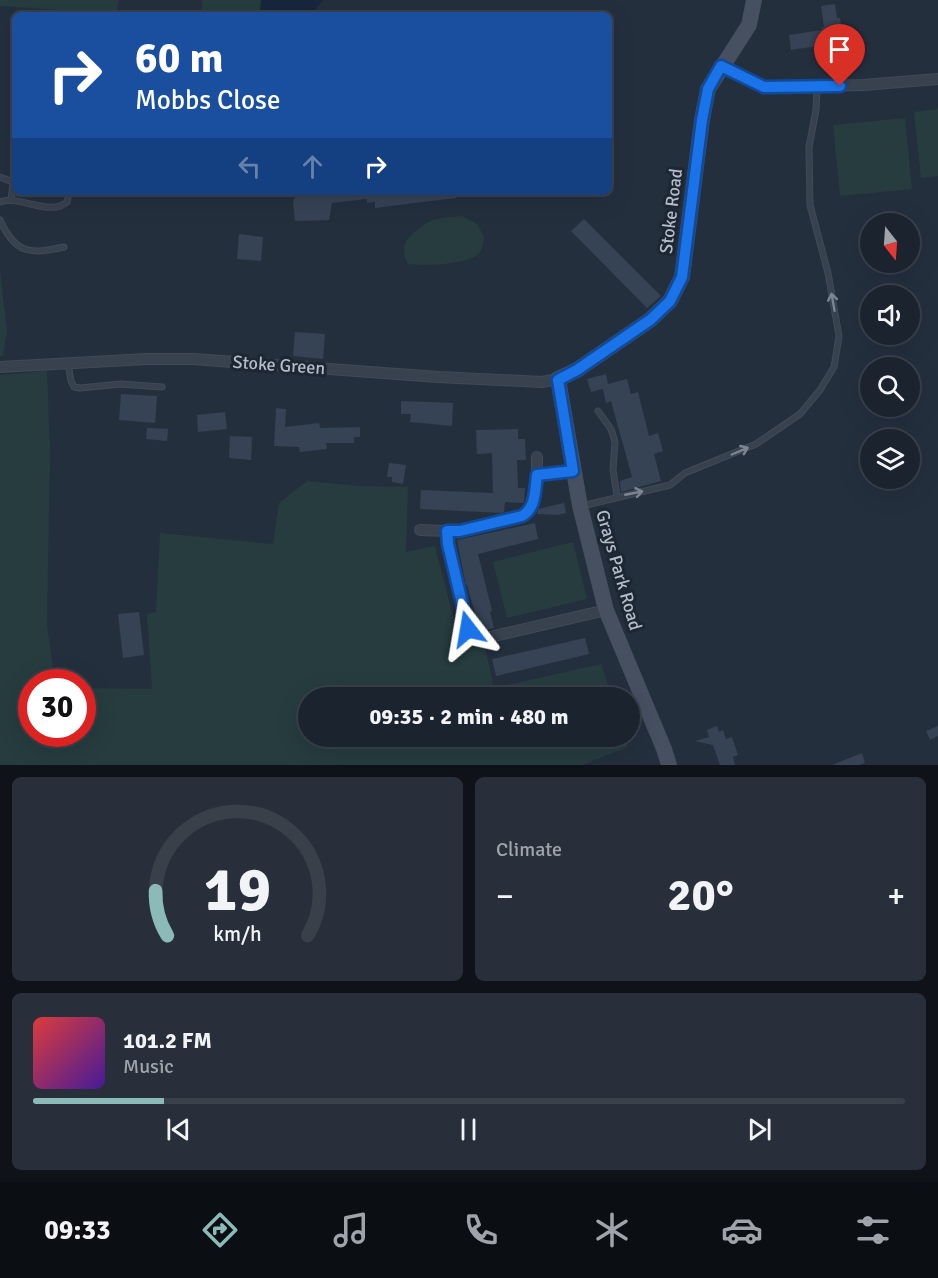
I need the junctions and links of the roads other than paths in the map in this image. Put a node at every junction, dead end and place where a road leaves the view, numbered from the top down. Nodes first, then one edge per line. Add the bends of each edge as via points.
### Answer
1 (754, 0) edge
2 (721, 66) junction
3 (938, 79) edge
4 (818, 87) junction
5 (12, 194) edge
6 (69, 195) edge
7 (11, 200) junction
8 (0, 202) edge
9 (0, 220) edge
10 (64, 247) dead end
11 (68, 363) junction
12 (0, 367) edge
13 (558, 380) junction
14 (162, 387) dead end
15 (598, 411) dead end
16 (537, 457) dead end
17 (573, 471) junction
18 (537, 475) junction
19 (617, 496) junction
20 (580, 507) junction
21 (420, 530) dead end
22 (447, 531) junction
23 (606, 610) junction
24 (669, 765) edge

1 - 2 main road, Stoke Road via 749,25
2 - 4 street via 764,87
2 - 13 main road, Stoke Road via 708,89 682,277 670,301 650,320
3 - 4 street
19 -> 4 lane via 670,484 685,473 756,444 800,414 834,367 839,336 810,205 809,147
5 - 7 lane
6 - 7 lane via 68,202 58,207
7 - 8 lane
9 - 10 lane via 21,249 36,252
11 - 12 street, Stoke Green
11 - 13 street, Stoke Green via 193,359 438,377
11 - 14 lane via 74,387
13 - 17 main road, Grays Park Road
15 - 19 lane via 615,442 613,470
16 - 18 street
17 - 18 street
17 - 20 main road, Grays Park Road
18 - 22 street via 530,512
19 - 20 lane
20 - 23 main road, Grays Park Road
21 - 22 street
22 - 23 street via 468,629 477,640
23 - 24 main road, Grays Park Road

